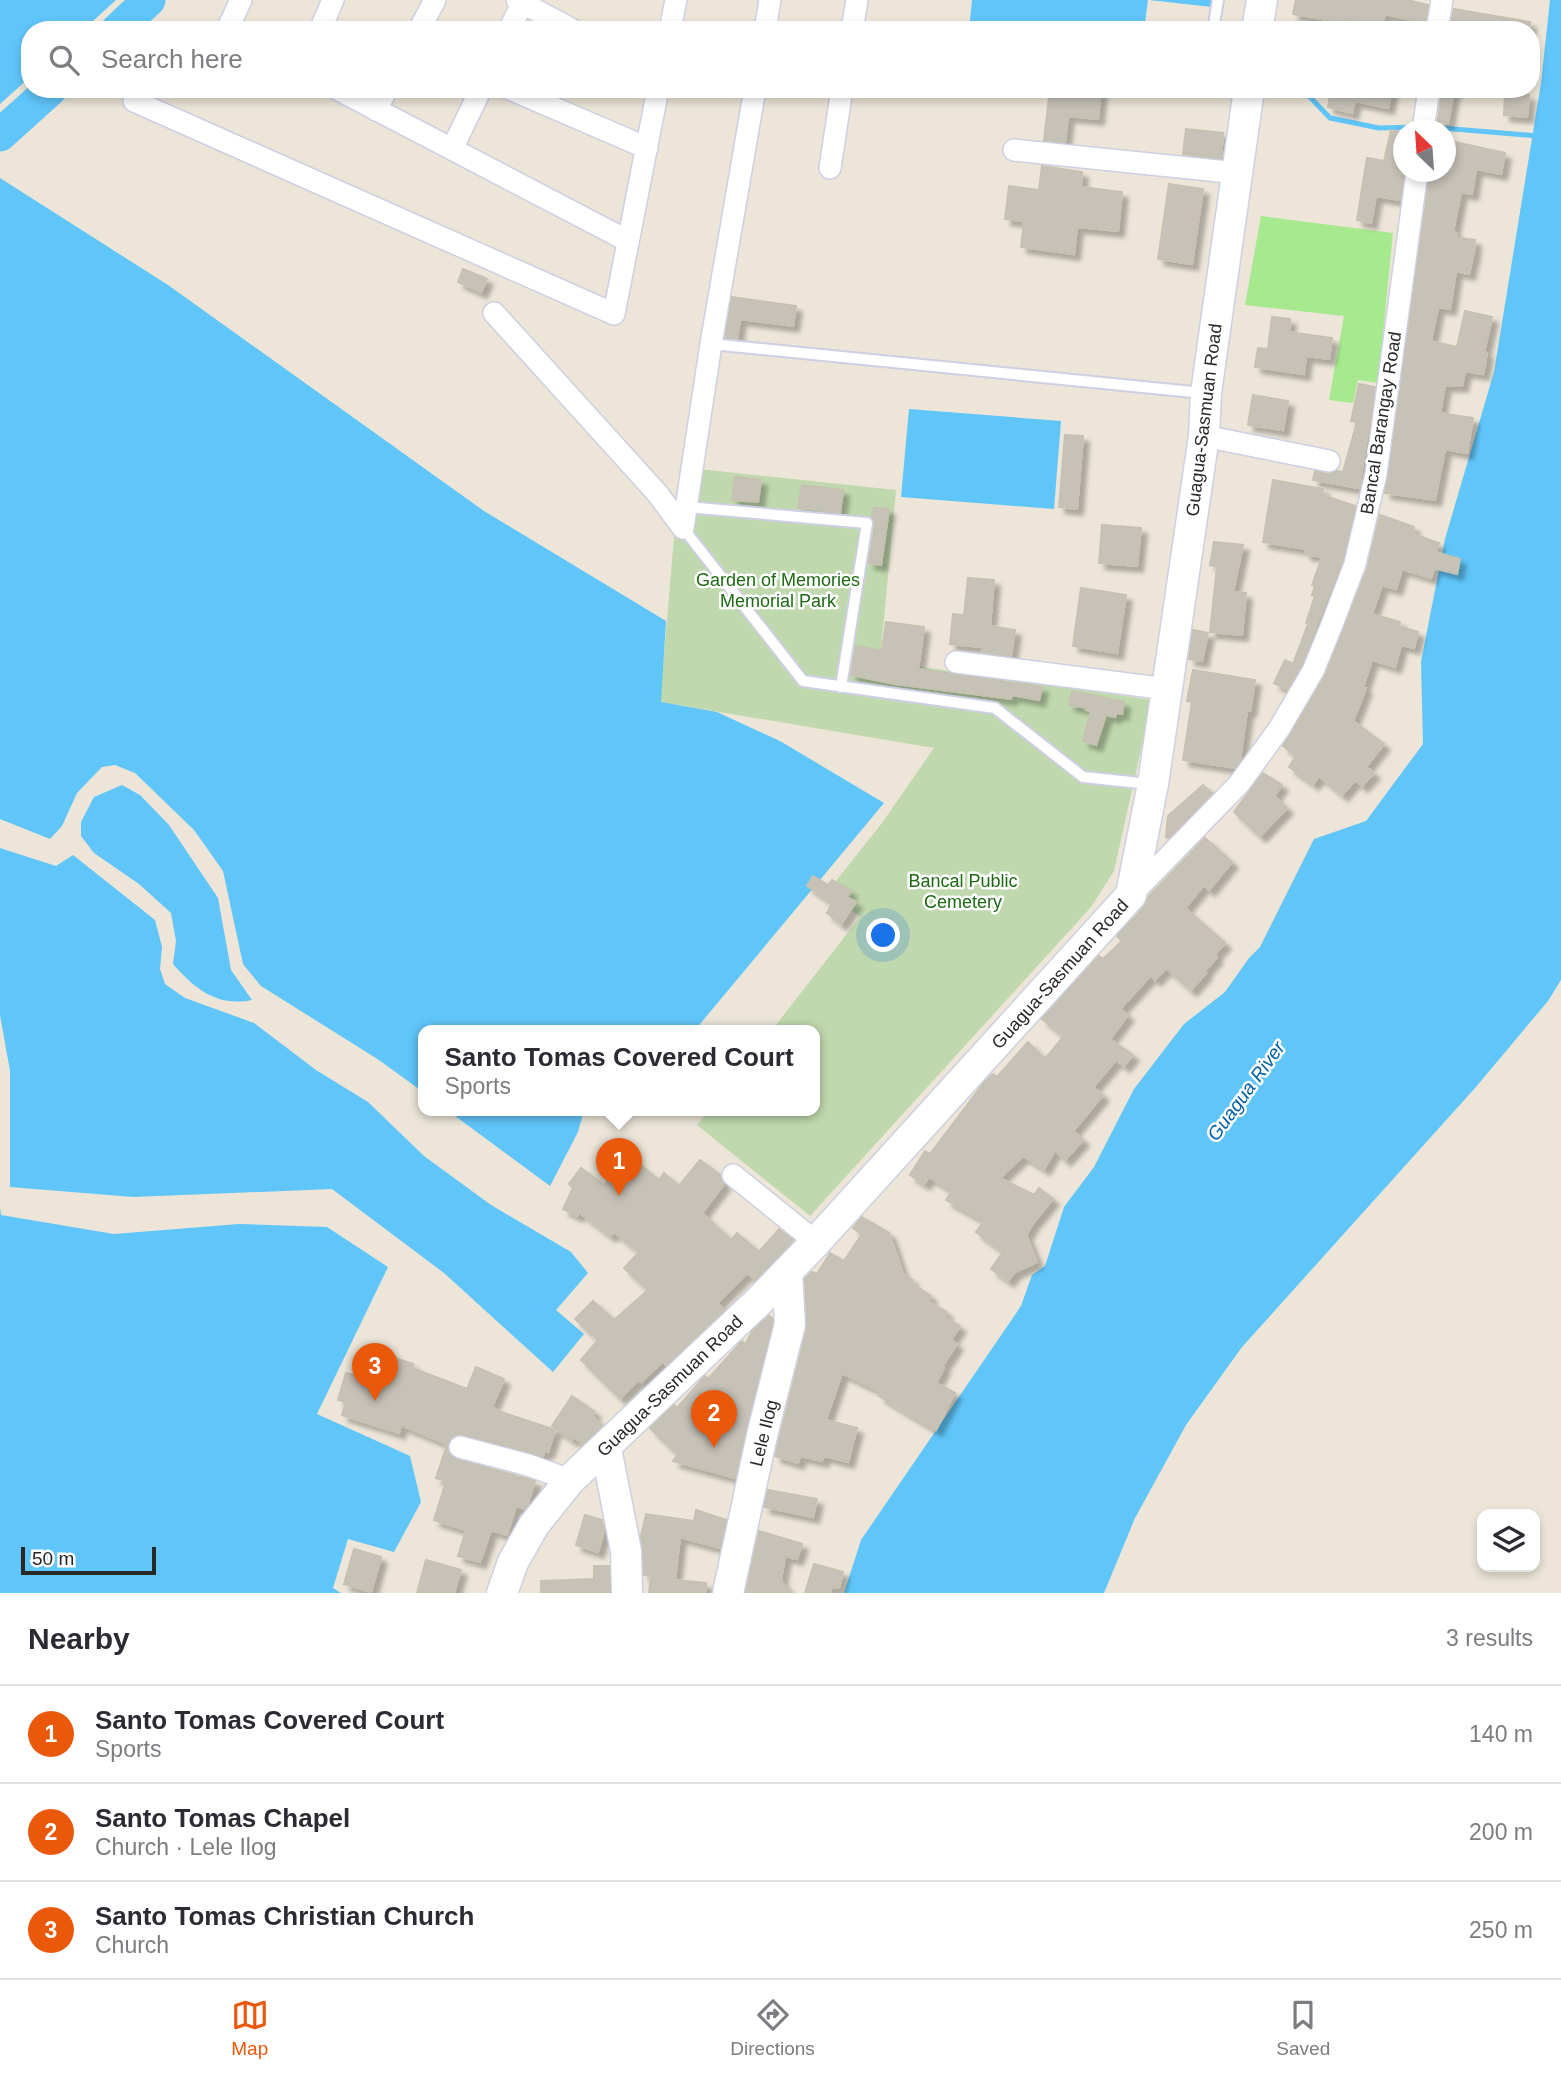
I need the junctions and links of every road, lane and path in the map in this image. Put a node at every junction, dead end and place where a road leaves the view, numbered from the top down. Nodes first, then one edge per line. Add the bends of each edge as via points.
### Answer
1 (241, 0) edge
2 (333, 0) edge
3 (435, 0) edge
4 (676, 0) edge
5 (770, 0) edge
6 (857, 0) edge
7 (1218, 0) edge
8 (1262, 0) edge
9 (1441, 0) edge
10 (521, 1) edge
11 (231, 21) edge
12 (324, 21) edge
13 (424, 21) edge
14 (513, 21) edge
15 (557, 21) edge
16 (672, 21) edge
17 (766, 21) edge
18 (854, 21) edge
19 (1214, 21) edge
20 (1258, 21) edge
21 (1438, 21) edge
22 (137, 98) edge
23 (354, 98) edge
24 (382, 98) edge
25 (477, 98) edge
26 (531, 98) edge
27 (657, 98) edge
28 (753, 98) edge
29 (841, 98) edge
30 (1248, 98) edge
31 (1428, 98) edge
32 (376, 110) junction
33 (1425, 119) edge
34 (647, 148) junction
35 (452, 149) junction
36 (1014, 150) dead end
37 (830, 168) dead end
38 (1238, 173) junction
39 (1416, 182) edge
40 (628, 241) junction
41 (494, 313) dead end
42 (711, 344) junction
43 (1206, 393) junction
44 (1204, 436) junction
45 (1329, 461) dead end
46 (687, 507) junction
47 (683, 528) junction
48 (957, 662) dead end
49 (841, 687) junction
50 (1167, 689) junction
51 (1153, 784) junction
52 (1131, 895) junction
53 (733, 1175) dead end
54 (816, 1242) junction
55 (787, 1272) junction
56 (460, 1447) dead end
57 (606, 1448) junction
58 (570, 1480) junction
59 (502, 1593) edge
60 (627, 1593) edge
61 (729, 1593) edge

1 - 11 street
2 - 12 street
3 - 13 street
4 - 16 street
5 - 17 street
6 - 18 street
7 - 19 lane
8 - 20 main road
9 - 21 street
10 - 14 street
10 - 15 street
22 - 40 street via 614,314
23 - 32 street
24 - 32 street
25 - 35 street
26 - 34 street
27 - 34 street
28 - 42 street
29 - 37 street
30 - 38 main road, Guagua-Sasmuan Road
31 - 33 street
32 - 35 street
34 - 40 street
35 - 40 street
36 - 38 street
38 - 43 main road, Guagua-Sasmuan Road
39 - 52 street, Bancal Barangay Road via 1376,474 1354,564 1331,627 1313,671 1279,729 1239,783
41 - 47 street via 657,493
42 - 43 lane
42 - 46 street
43 - 44 main road, Guagua-Sasmuan Road
44 - 45 street
44 - 50 main road, Guagua-Sasmuan Road
46 - 47 street
46 - 49 lane via 867,523
47 - 49 lane via 793,671 803,681
48 - 50 street
49 - 51 lane via 995,708 1083,777
50 - 51 main road, Guagua-Sasmuan Road
51 - 52 main road, Guagua-Sasmuan Road
52 - 54 main road, Guagua-Sasmuan Road
53 - 54 street
54 - 55 main road, Guagua-Sasmuan Road
55 - 57 main road, Guagua-Sasmuan Road
55 - 61 main road, Lele Ilog via 790,1324
56 - 58 street
57 - 58 main road, Guagua-Sasmuan Road
57 - 60 main road via 626,1551
58 - 59 main road, Guagua-Sasmuan Road via 534,1525

